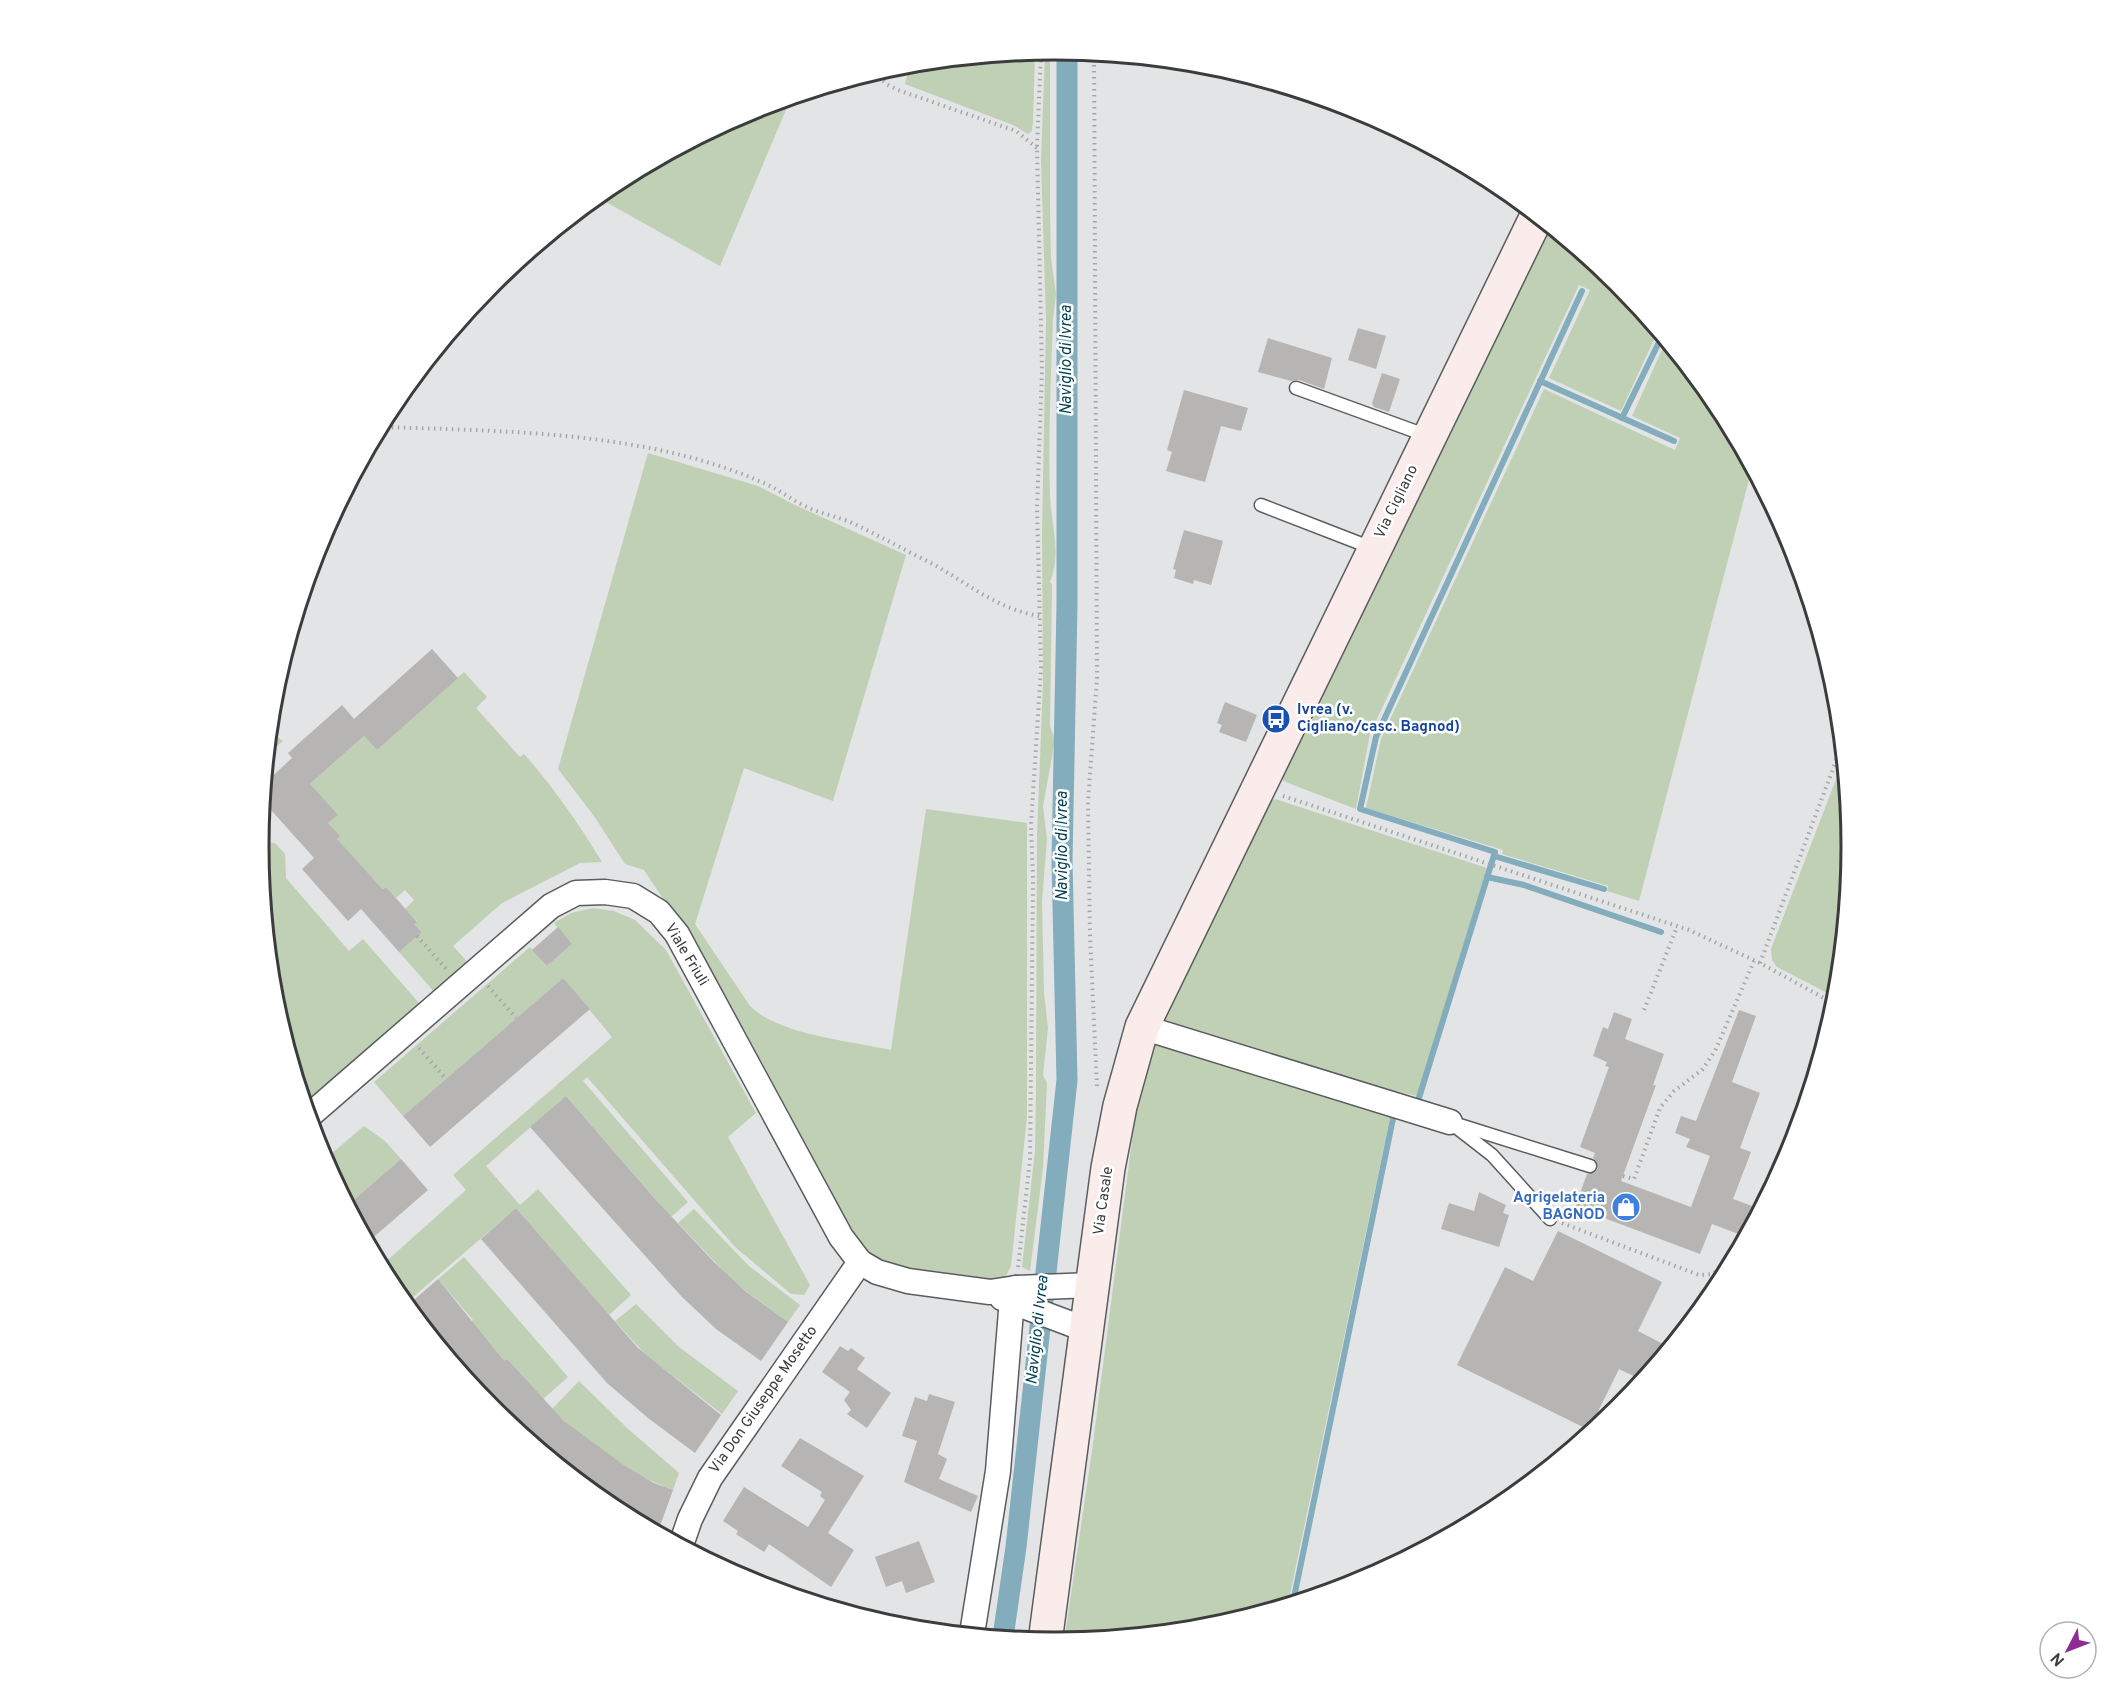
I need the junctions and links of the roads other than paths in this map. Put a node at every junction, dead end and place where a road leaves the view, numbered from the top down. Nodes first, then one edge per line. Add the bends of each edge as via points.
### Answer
1 (1534, 223) edge
2 (1296, 388) dead end
3 (1429, 436) junction
4 (1261, 505) dead end
5 (1374, 549) junction
6 (1257, 787) joint
7 (1142, 1027) junction
8 (315, 1110) edge
9 (1450, 1122) junction
10 (1590, 1166) dead end
11 (1550, 1219) road end
12 (860, 1262) junction
13 (1080, 1285) junction
14 (1016, 1296) junction
15 (1072, 1324) junction
16 (684, 1539) edge
17 (973, 1627) edge
18 (1046, 1632) edge

1 - 3 main road, Via Cigliano
2 - 3 lane
3 - 5 main road, Via Cigliano
4 - 5 lane
5 - 6 main road, Via Cigliano
6 - 7 main road, Via Casale
7 - 9 street
7 - 13 main road, Via Casale
8 - 12 street, Viale Friuli via 551,906 576,893 633,896 659,912 677,934 841,1238
9 - 10 lane
9 - 11 lane via 1492,1155
12 - 14 street, Viale Friuli via 893,1278
12 - 16 street, Via Don Giuseppe Mosetto via 710,1478
13 - 14 street, Viale Friuli
13 - 15 main road, Via Casale
14 - 15 street, Viale Friuli
14 - 17 street via 1011,1311 993,1511
15 - 18 main road, Via Casale

